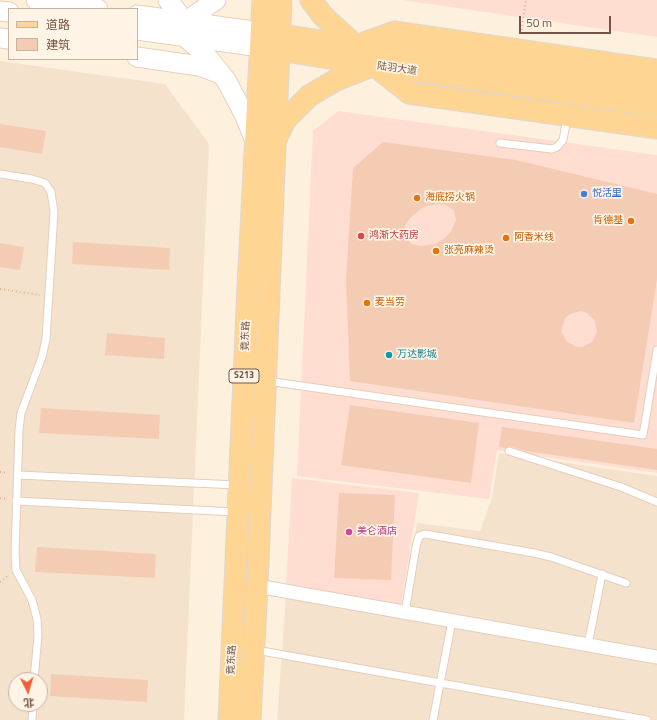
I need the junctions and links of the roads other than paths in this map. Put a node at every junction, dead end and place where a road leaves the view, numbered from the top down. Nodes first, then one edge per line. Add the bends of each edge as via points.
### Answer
1 (36, 0) edge
2 (168, 0) edge
3 (216, 0) edge
4 (263, 0) edge
5 (281, 0) edge
6 (311, 0) edge
7 (91, 8) edge
8 (138, 15) edge
9 (185, 29) junction
10 (138, 30) edge
11 (270, 41) junction
12 (356, 46) junction
13 (138, 57) edge
14 (374, 65) junction
15 (657, 70) edge
16 (221, 74) junction
17 (657, 91) edge
18 (657, 106) edge
19 (567, 116) junction
20 (657, 128) edge
21 (265, 141) junction
22 (500, 143) dead end
23 (0, 174) edge
24 (657, 350) edge
25 (265, 381) junction
26 (509, 452) dead end
27 (18, 475) junction
28 (239, 486) junction
29 (16, 501) junction
30 (657, 502) edge
31 (238, 512) junction
32 (602, 574) junction
33 (626, 583) dead end
34 (256, 586) junction
35 (405, 612) junction
36 (452, 621) junction
37 (588, 645) junction
38 (253, 650) junction
39 (657, 657) edge
40 (35, 672) edge
41 (440, 683) junction
42 (252, 719) edge
43 (229, 720) edge
44 (433, 720) edge
45 (647, 720) edge

1 - 7 main road
2 - 9 main road
3 - 9 main road
4 - 11 main road, 竟东路 / S213
5 - 11 main road, 竟东路 / S213
6 - 12 main road via 323,16
8 - 9 main road, 陆羽大道
9 - 10 main road, 陆羽大道
9 - 11 main road, 陆羽大道
9 - 16 main road
11 - 12 main road, 陆羽大道
11 - 14 main road, 陆羽大道
11 - 21 main road, 竟东路 / S213
12 - 15 main road via 394,32
12 - 17 main road, 陆羽大道
13 - 16 main road via 199,66
14 - 18 main road, 陆羽大道
14 - 19 main road via 409,93
14 - 21 main road via 336,80 309,96
16 - 21 main road via 244,114
19 - 20 main road
19 - 22 lane via 563,140 557,147 548,149
21 - 25 main road, 竟东路 / S213
21 - 28 main road, 竟东路 / S213
23 - 27 lane via 45,183 51,192 54,212 46,339 21,413
24 - 25 lane via 643,435
25 - 34 main road, 竟东路 / S213
26 - 30 lane via 621,487
27 - 28 lane
27 - 29 lane
28 - 31 main road, 竟东路 / S213
29 - 31 lane
29 - 40 lane via 16,570 32,600 37,619
31 - 43 main road, 竟东路 / S213
32 - 33 lane
32 - 35 lane via 534,553 425,534 419,536 416,547
32 - 37 lane
34 - 35 street
34 - 38 main road, 竟东路 / S213
35 - 36 street
36 - 37 street
36 - 41 lane
37 - 39 street
38 - 41 lane
38 - 42 main road, 竟东路 / S213
41 - 44 lane
41 - 45 lane

